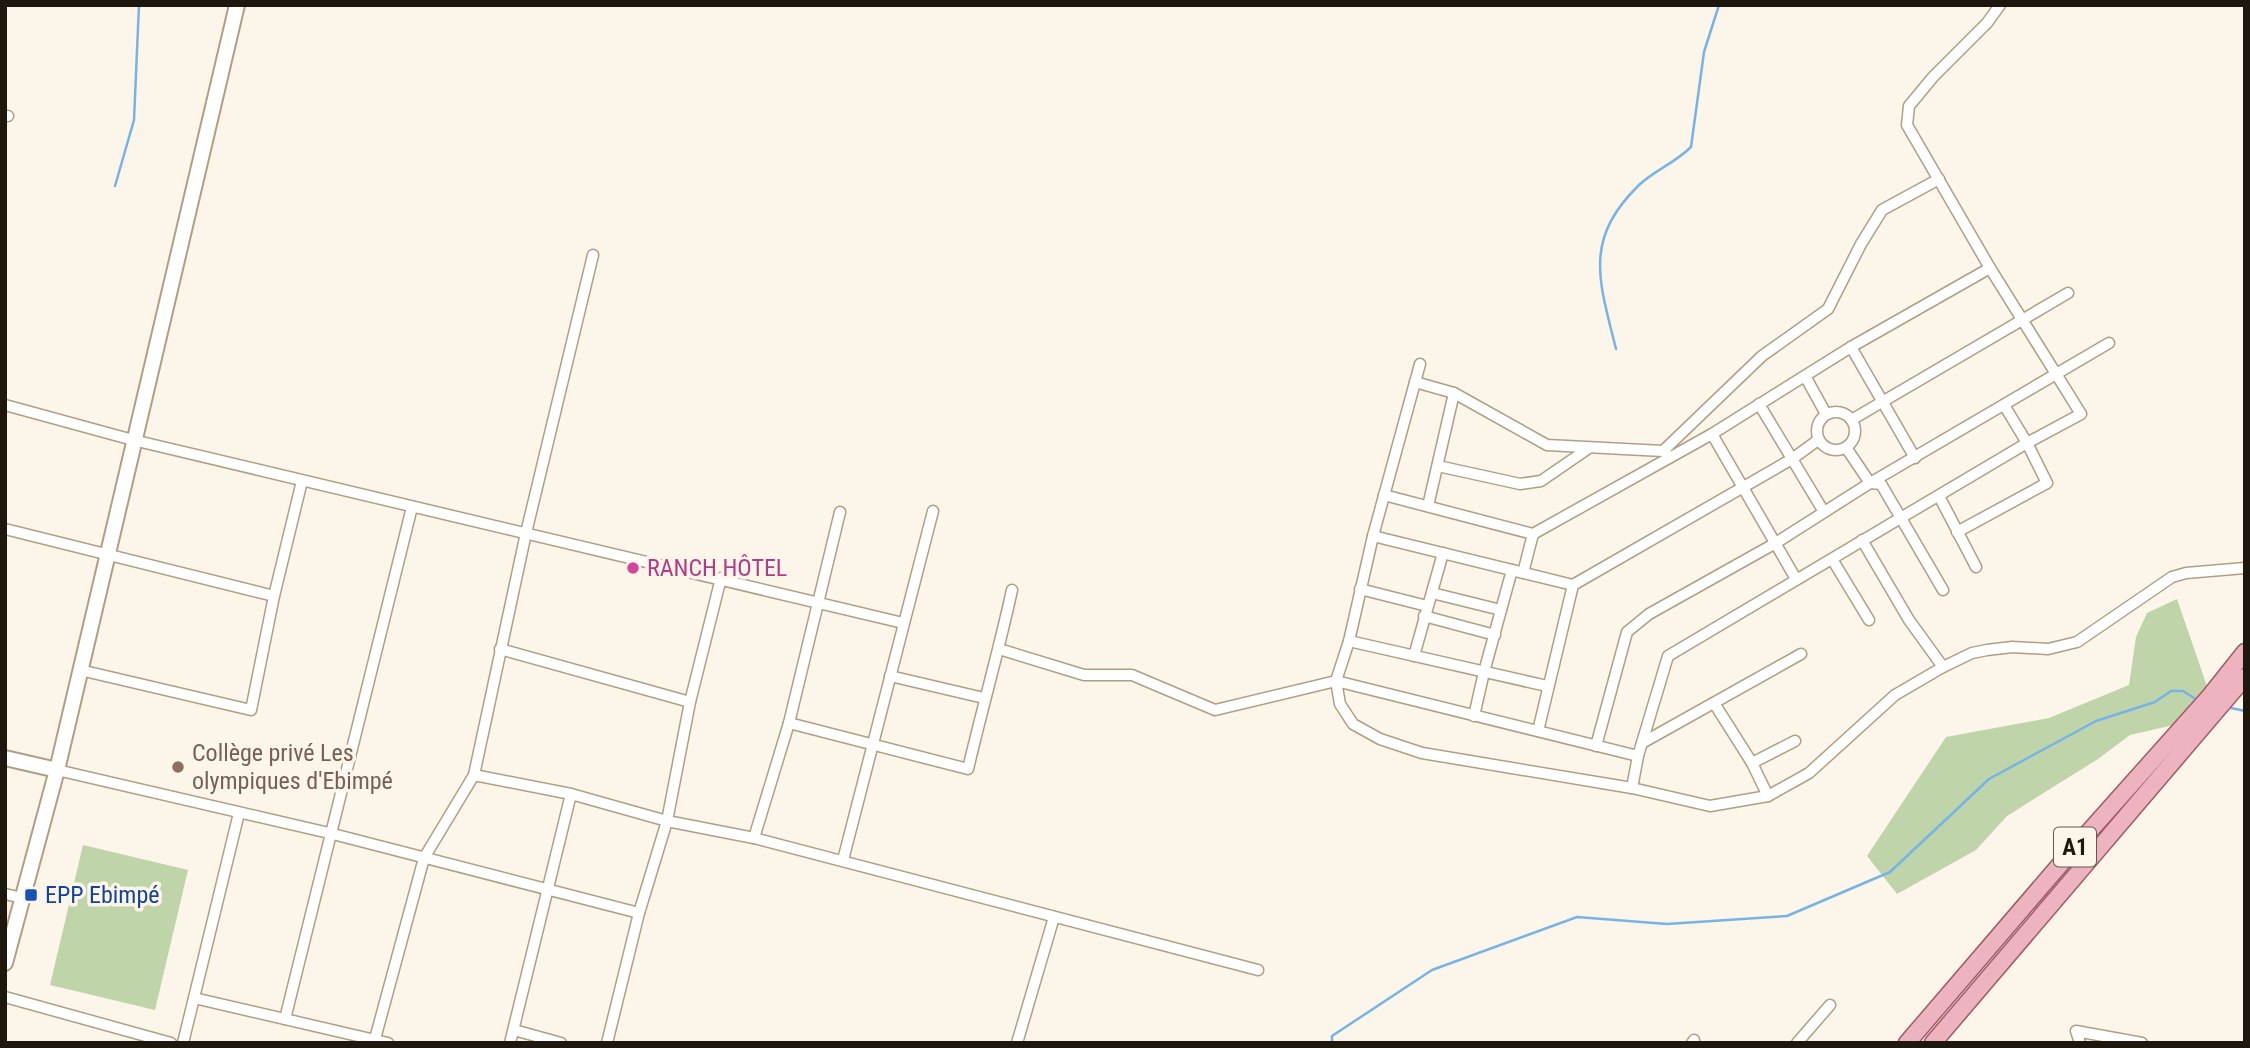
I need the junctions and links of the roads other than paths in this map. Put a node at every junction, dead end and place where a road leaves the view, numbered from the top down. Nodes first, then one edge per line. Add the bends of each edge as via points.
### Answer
1 (237, 5) edge
2 (2000, 5) edge
3 (1939, 179) junction
4 (593, 256) dead end
5 (1990, 268) junction
6 (2068, 293) dead end
7 (2022, 318) junction
8 (2109, 343) dead end
9 (1851, 347) junction
10 (1420, 364) dead end
11 (2056, 374) junction
12 (1805, 376) junction
13 (1415, 382) junction
14 (1454, 393) junction
15 (1884, 403) junction
16 (1759, 404) junction
17 (5, 405) edge
18 (2004, 405) junction
19 (1826, 414) junction
20 (1853, 419) junction
21 (1712, 434) junction
22 (133, 440) junction
23 (1818, 440) junction
24 (2027, 443) junction
25 (1589, 448) junction
26 (1847, 449) junction
27 (1666, 454) junction
28 (1915, 458) junction
29 (1792, 459) junction
30 (1438, 466) junction
31 (302, 481) junction
32 (1870, 483) junction
33 (1742, 488) junction
34 (1384, 495) junction
35 (1939, 496) junction
36 (1428, 506) junction
37 (412, 507) junction
38 (933, 511) dead end
39 (840, 512) dead end
40 (1824, 512) junction
41 (1902, 517) junction
42 (5, 529) edge
43 (1957, 531) junction
44 (526, 533) junction
45 (1533, 534) junction
46 (1373, 536) junction
47 (1862, 540) junction
48 (1774, 544) junction
49 (1443, 553) junction
50 (107, 555) junction
51 (1832, 559) junction
52 (1976, 567) dead end
53 (2245, 568) edge
54 (1511, 570) junction
55 (1523, 573) junction
56 (721, 578) junction
57 (1796, 579) junction
58 (1573, 585) junction
59 (1360, 589) junction
60 (1012, 590) dead end
61 (1943, 590) dead end
62 (1432, 593) junction
63 (274, 596) junction
64 (817, 601) junction
65 (1501, 610) junction
66 (1426, 611) junction
67 (1869, 620) dead end
68 (903, 623) junction
69 (1495, 635) junction
70 (1349, 641) junction
71 (500, 649) junction
72 (999, 649) junction
73 (2245, 652) edge
74 (1801, 654) dead end
75 (1414, 656) junction
76 (1943, 667) junction
77 (80, 670) junction
78 (1484, 672) junction
79 (890, 676) junction
80 (2245, 677) edge
81 (1336, 681) junction
82 (1547, 686) junction
83 (984, 698) junction
84 (690, 702) junction
85 (1714, 703) junction
86 (1474, 716) junction
87 (789, 723) junction
88 (1538, 731) junction
89 (1795, 741) dead end
90 (1642, 743) junction
91 (873, 744) junction
92 (1596, 746) junction
93 (1638, 756) junction
94 (5, 758) edge
95 (1752, 764) junction
96 (57, 770) junction
97 (474, 775) junction
98 (1632, 788) junction
99 (571, 794) junction
100 (1768, 796) junction
101 (239, 814) junction
102 (667, 821) junction
103 (329, 833) junction
104 (754, 838) junction
105 (424, 858) junction
106 (843, 860) junction
107 (549, 890) junction
108 (5, 894) edge
109 (22, 898) junction
110 (639, 913) junction
111 (1054, 917) junction
112 (5, 963) edge
113 (1258, 970) dead end
114 (5, 997) edge
115 (194, 999) junction
116 (1830, 1005) dead end
117 (285, 1019) junction
118 (514, 1030) junction
119 (375, 1039) junction
120 (171, 1043) edge
121 (183, 1043) edge
122 (388, 1043) edge
123 (510, 1043) edge
124 (561, 1043) edge
125 (607, 1043) edge
126 (1017, 1043) edge
127 (1797, 1043) edge
128 (1907, 1043) edge
129 (1933, 1043) edge
130 (2080, 1043) edge
131 (2142, 1043) edge

1 - 22 street
2 - 3 street via 1909,107 1907,125
3 - 5 street
3 - 27 street via 1882,210 1828,309 1762,356
4 - 44 street
5 - 7 street
5 - 9 street
6 - 7 street
7 - 11 street
7 - 15 street
8 - 11 street
9 - 12 street
9 - 15 street
10 - 13 street
11 - 18 street
11 - 24 street via 2081,414
12 - 16 street
12 - 19 street
13 - 14 street
13 - 34 street
14 - 25 street via 1547,445
14 - 30 street
15 - 20 street
15 - 28 street
16 - 21 street
16 - 29 street
17 - 22 street
18 - 24 street
18 - 28 street
19 - 20 street via 1840,412
19 - 23 street via 1817,426
20 - 26 street via 1857,435
21 - 27 street
21 - 33 street
22 - 31 street
22 - 50 street
23 - 26 street via 1831,451
23 - 29 street
24 - 35 street
24 - 43 street via 2047,483
25 - 27 street
25 - 30 street via 1531,483
26 - 32 street
27 - 45 street
28 - 32 street
29 - 33 street
29 - 40 street
30 - 36 street
31 - 37 street
31 - 63 street
32 - 40 street
32 - 41 street via 1881,484
33 - 48 street
33 - 58 street
34 - 36 street
34 - 46 street
35 - 41 street
35 - 43 street
36 - 45 street
37 - 44 street
37 - 103 street
38 - 68 street
39 - 64 street
40 - 48 street
41 - 47 street
41 - 61 street
42 - 50 street
43 - 52 street
44 - 56 street
44 - 71 street
45 - 55 street
46 - 49 street
46 - 59 street
47 - 51 street
47 - 76 street
48 - 57 street
48 - 92 street via 1649,614 1627,632
49 - 54 street
49 - 62 street
50 - 63 street
50 - 77 street
51 - 57 street
51 - 67 street
53 - 76 street via 2172,577 2077,642 2048,649 1986,650
54 - 55 street
54 - 65 street
55 - 58 street
56 - 64 street
56 - 84 street
57 - 90 street via 1668,656
58 - 82 street
59 - 66 street
59 - 70 street
60 - 72 street
62 - 65 street
62 - 66 street
63 - 77 street via 251,710
64 - 68 street
64 - 87 street
65 - 69 street
66 - 69 street
66 - 75 street
68 - 79 street
69 - 78 street
70 - 75 street
70 - 81 street
71 - 84 street
71 - 97 street
72 - 81 street via 1084,675 1132,675 1215,710
72 - 83 street
73 - 128 main road, A1
74 - 85 street
75 - 78 street
76 - 100 street via 1895,695 1809,773
77 - 96 street
78 - 82 street
78 - 86 street
79 - 83 street
79 - 91 street
80 - 129 main road, A1
81 - 86 street
81 - 98 street via 1340,704 1353,724 1380,739 1422,753
82 - 88 street
83 - 91 street via 968,769
84 - 102 street
85 - 90 street
85 - 95 street
86 - 88 street
87 - 91 street
87 - 104 street
88 - 92 street
89 - 95 street
90 - 93 street
91 - 106 street
92 - 93 street
93 - 98 street
94 - 96 street
95 - 100 street
96 - 101 street
96 - 109 street
97 - 99 street
97 - 105 street
98 - 100 street via 1710,806
99 - 102 street
99 - 107 street
101 - 103 street
101 - 115 street
102 - 104 street
102 - 110 street
103 - 105 street
103 - 117 street
104 - 106 street
105 - 107 street
105 - 119 street
106 - 111 street
107 - 110 street
107 - 118 street
108 - 109 street
109 - 112 street
110 - 125 street
111 - 113 street
111 - 126 street
114 - 120 street
115 - 117 street
115 - 121 street
116 - 127 street
117 - 119 street
118 - 123 street
118 - 124 street
119 - 122 street
130 - 131 street via 2076,1031

